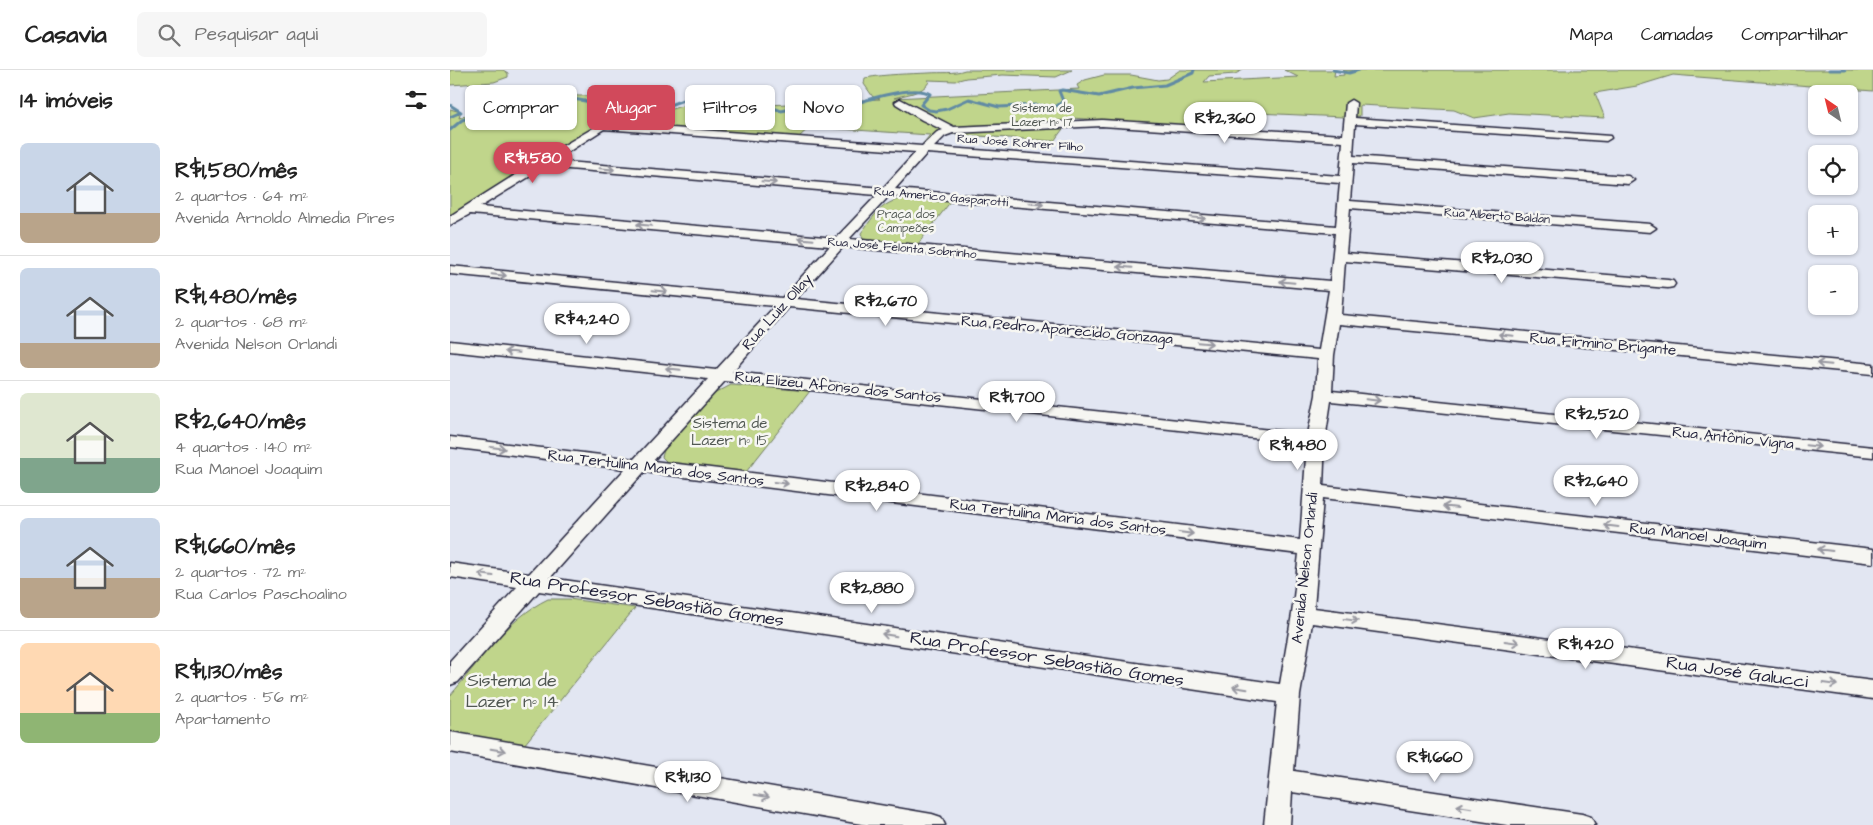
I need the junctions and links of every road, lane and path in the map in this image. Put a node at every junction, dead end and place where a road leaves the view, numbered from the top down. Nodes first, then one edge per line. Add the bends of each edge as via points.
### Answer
1 (900, 102) dead end
2 (1351, 102) dead end
3 (1351, 121) junction
4 (952, 130) junction
5 (1606, 138) dead end
6 (1350, 139) junction
7 (924, 150) junction
8 (1347, 159) junction
9 (541, 164) junction
10 (1346, 180) junction
11 (1628, 180) dead end
12 (886, 192) junction
13 (1344, 204) junction
14 (468, 210) junction
15 (450, 221) edge
16 (1650, 228) dead end
17 (1341, 230) junction
18 (840, 242) junction
19 (1338, 256) junction
20 (450, 270) edge
21 (1668, 284) dead end
22 (1335, 286) junction
23 (785, 303) junction
24 (1333, 319) junction
25 (450, 346) edge
26 (1326, 355) junction
27 (1873, 369) edge
28 (722, 374) junction
29 (1324, 395) junction
30 (1316, 440) junction
31 (450, 442) edge
32 (1873, 452) edge
33 (638, 466) junction
34 (1314, 491) junction
35 (1308, 548) junction
36 (1873, 556) edge
37 (450, 570) edge
38 (533, 582) junction
39 (1303, 614) junction
40 (450, 676) edge
41 (1873, 690) edge
42 (1289, 695) junction
43 (450, 742) edge
44 (1282, 780) junction
45 (932, 825) edge
46 (1277, 825) edge
47 (1582, 825) edge

1 - 4 street
2 - 3 street, Avenida Nelson Orlandi
3 - 5 street
3 - 6 street, Avenida Nelson Orlandi
4 - 6 street via 1102,123
4 - 7 street, Rua Luiz Ollay via 941,134
6 - 8 street, Avenida Nelson Orlandi
7 - 9 street, Rua José Rohrer Filho via 602,126
7 - 10 street, Rua José Rohrer Filho
7 - 12 street, Rua Luiz Ollay
8 - 10 street, Avenida Nelson Orlandi
8 - 11 street
9 -> 12 street, Rua Americo Gasparotti
9 - 14 street
10 - 13 street, Avenida Nelson Orlandi
12 -> 17 street, Rua Americo Gasparotti
12 - 18 street, Rua Luiz Ollay
13 - 16 street, Rua Alberto Baldan
13 - 17 street, Avenida Nelson Orlandi
14 - 15 street
18 -> 14 street, Rua José Felonta Sobrinho
17 - 19 street, Avenida Nelson Orlandi
22 -> 18 street, Rua José Felonta Sobrinho
18 - 23 street, Rua Luiz Ollay
19 - 21 street
19 - 22 street, Avenida Nelson Orlandi
20 -> 23 street, Rua Pedro Aparecido Gonzaga
22 - 24 street, Avenida Nelson Orlandi
23 -> 26 street, Rua Pedro Aparecido Gonzaga
23 - 28 street, Rua Luiz Ollay
24 - 26 street, Avenida Nelson Orlandi
27 -> 24 street, Rua Firmino Brigante
28 -> 25 street, Rua Elizeu Afonso dos Santos
26 - 29 street, Avenida Nelson Orlandi
28 - 30 street, Rua Elizeu Afonso dos Santos
28 - 33 street, Rua Luiz Ollay
29 - 30 street, Avenida Nelson Orlandi
29 -> 32 street, Rua Antônio Vigna
30 - 34 street, Avenida Nelson Orlandi
31 -> 33 street, Rua Tertulina Maria dos Santos
33 -> 35 street, Rua Tertulina Maria dos Santos
33 - 38 street, Rua Luiz Ollay
34 - 35 street, Avenida Nelson Orlandi
36 -> 34 street, Rua Manoel Joaquim
35 - 39 street, Avenida Nelson Orlandi
38 -> 37 street, Rua Professor Sebastião Gomes
38 - 40 street, Rua Luiz Ollay
42 -> 38 street, Rua Professor Sebastião Gomes
39 -> 41 street, Rua José Galucci
39 - 42 street, Avenida Nelson Orlandi
42 - 44 street, Avenida Nelson Orlandi
43 -> 45 street
44 - 46 street, Avenida Nelson Orlandi
47 -> 44 street

